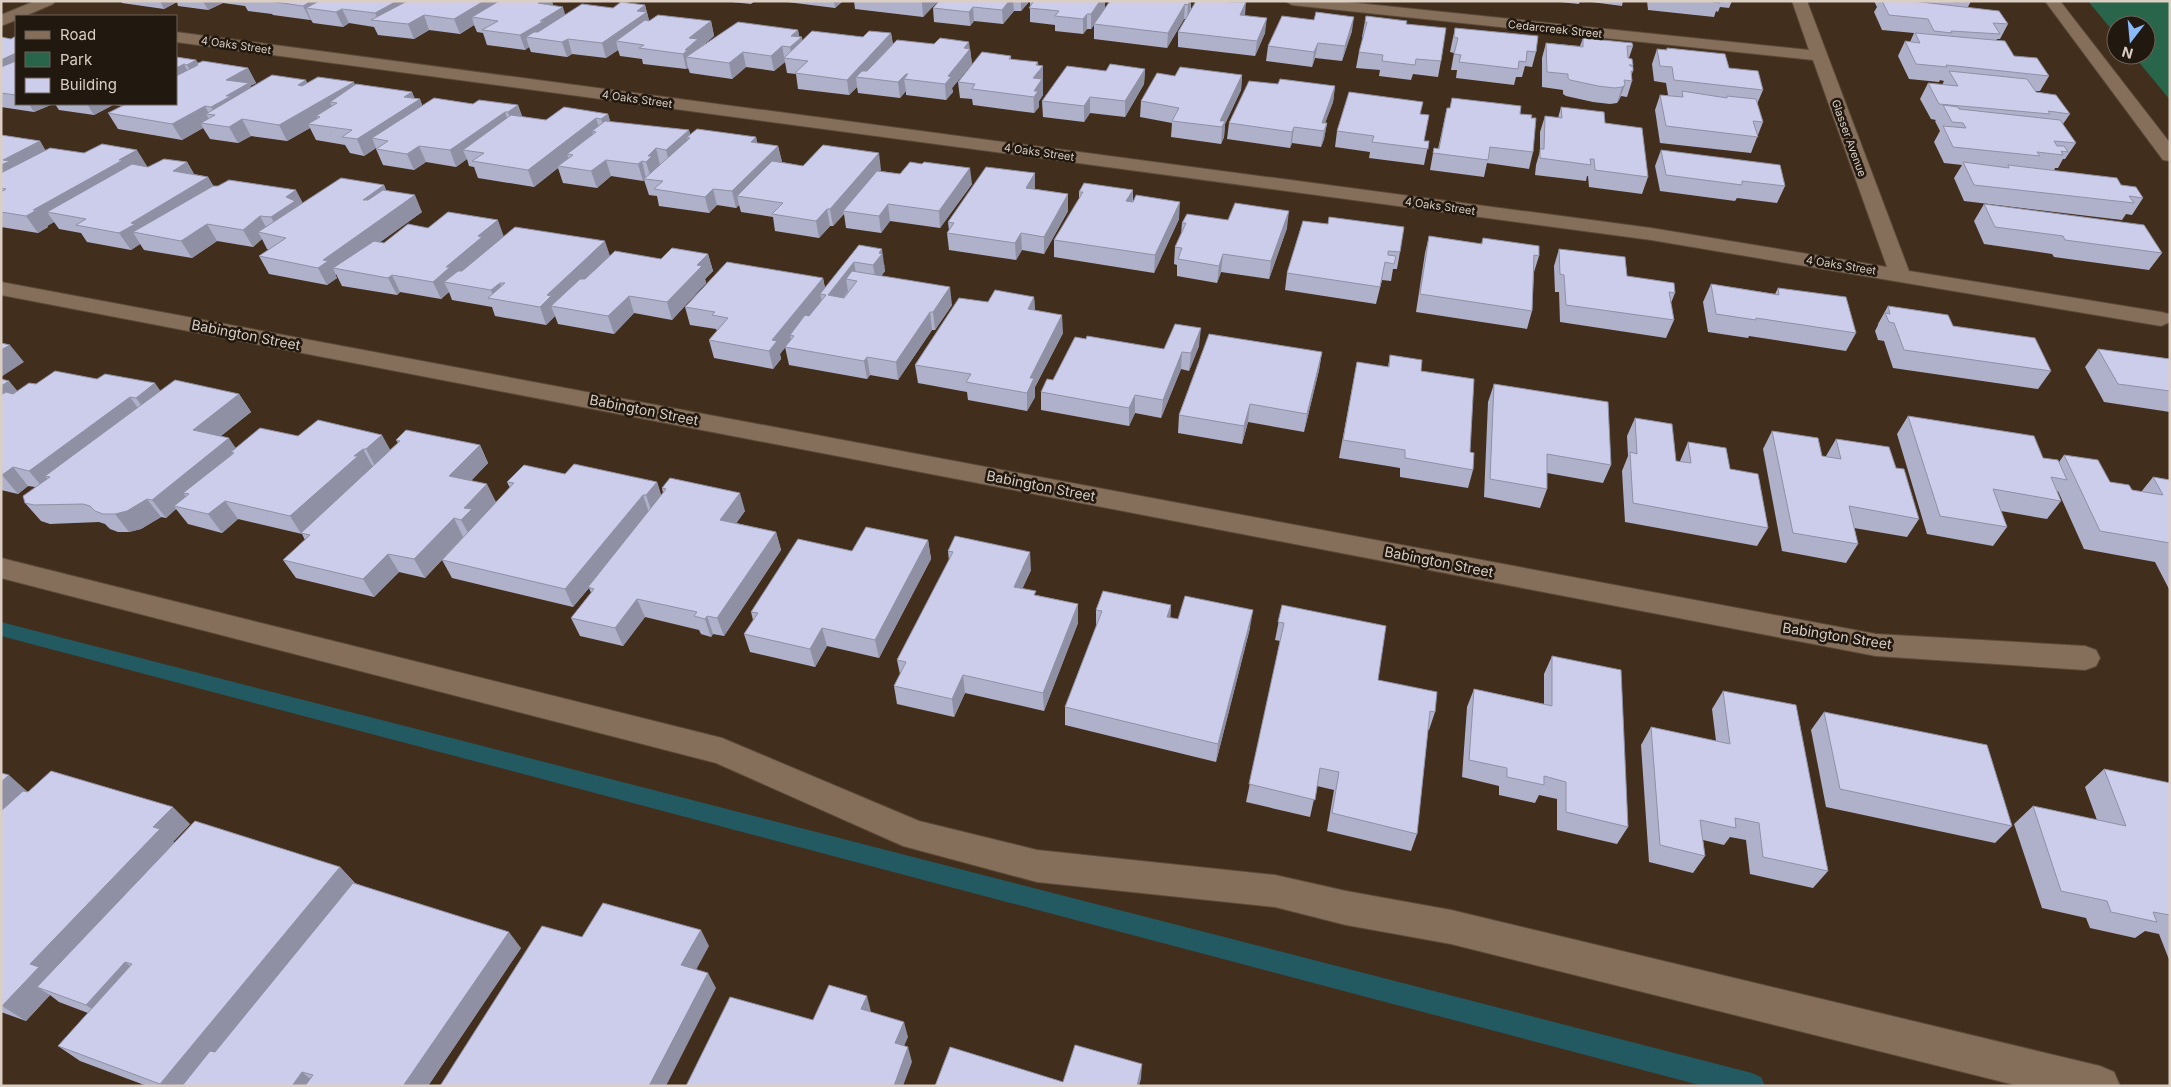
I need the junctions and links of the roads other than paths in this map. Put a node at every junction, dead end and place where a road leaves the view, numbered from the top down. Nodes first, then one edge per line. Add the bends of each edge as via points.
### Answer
1 (48, 1) edge
2 (1292, 1) edge
3 (1800, 1) edge
4 (2052, 1) edge
5 (18, 15) edge
6 (178, 37) edge
7 (1819, 56) junction
8 (2170, 156) edge
9 (1900, 274) junction
10 (1, 288) edge
11 (2161, 319) dead end
12 (1, 568) edge
13 (2085, 658) dead end
14 (2100, 1086) edge

1 - 5 street
2 - 7 street, Cedarcreek Street
3 - 7 street, Glasser Avenue
4 - 8 street
6 - 9 street, 4 Oaks Street via 1651,234
7 - 9 street, Glasser Avenue
9 - 11 street, 4 Oaks Street
10 - 13 street, Babington Street via 1876,645
12 - 14 street via 722,751 914,835 1037,866 1275,891 1346,908 1452,927

